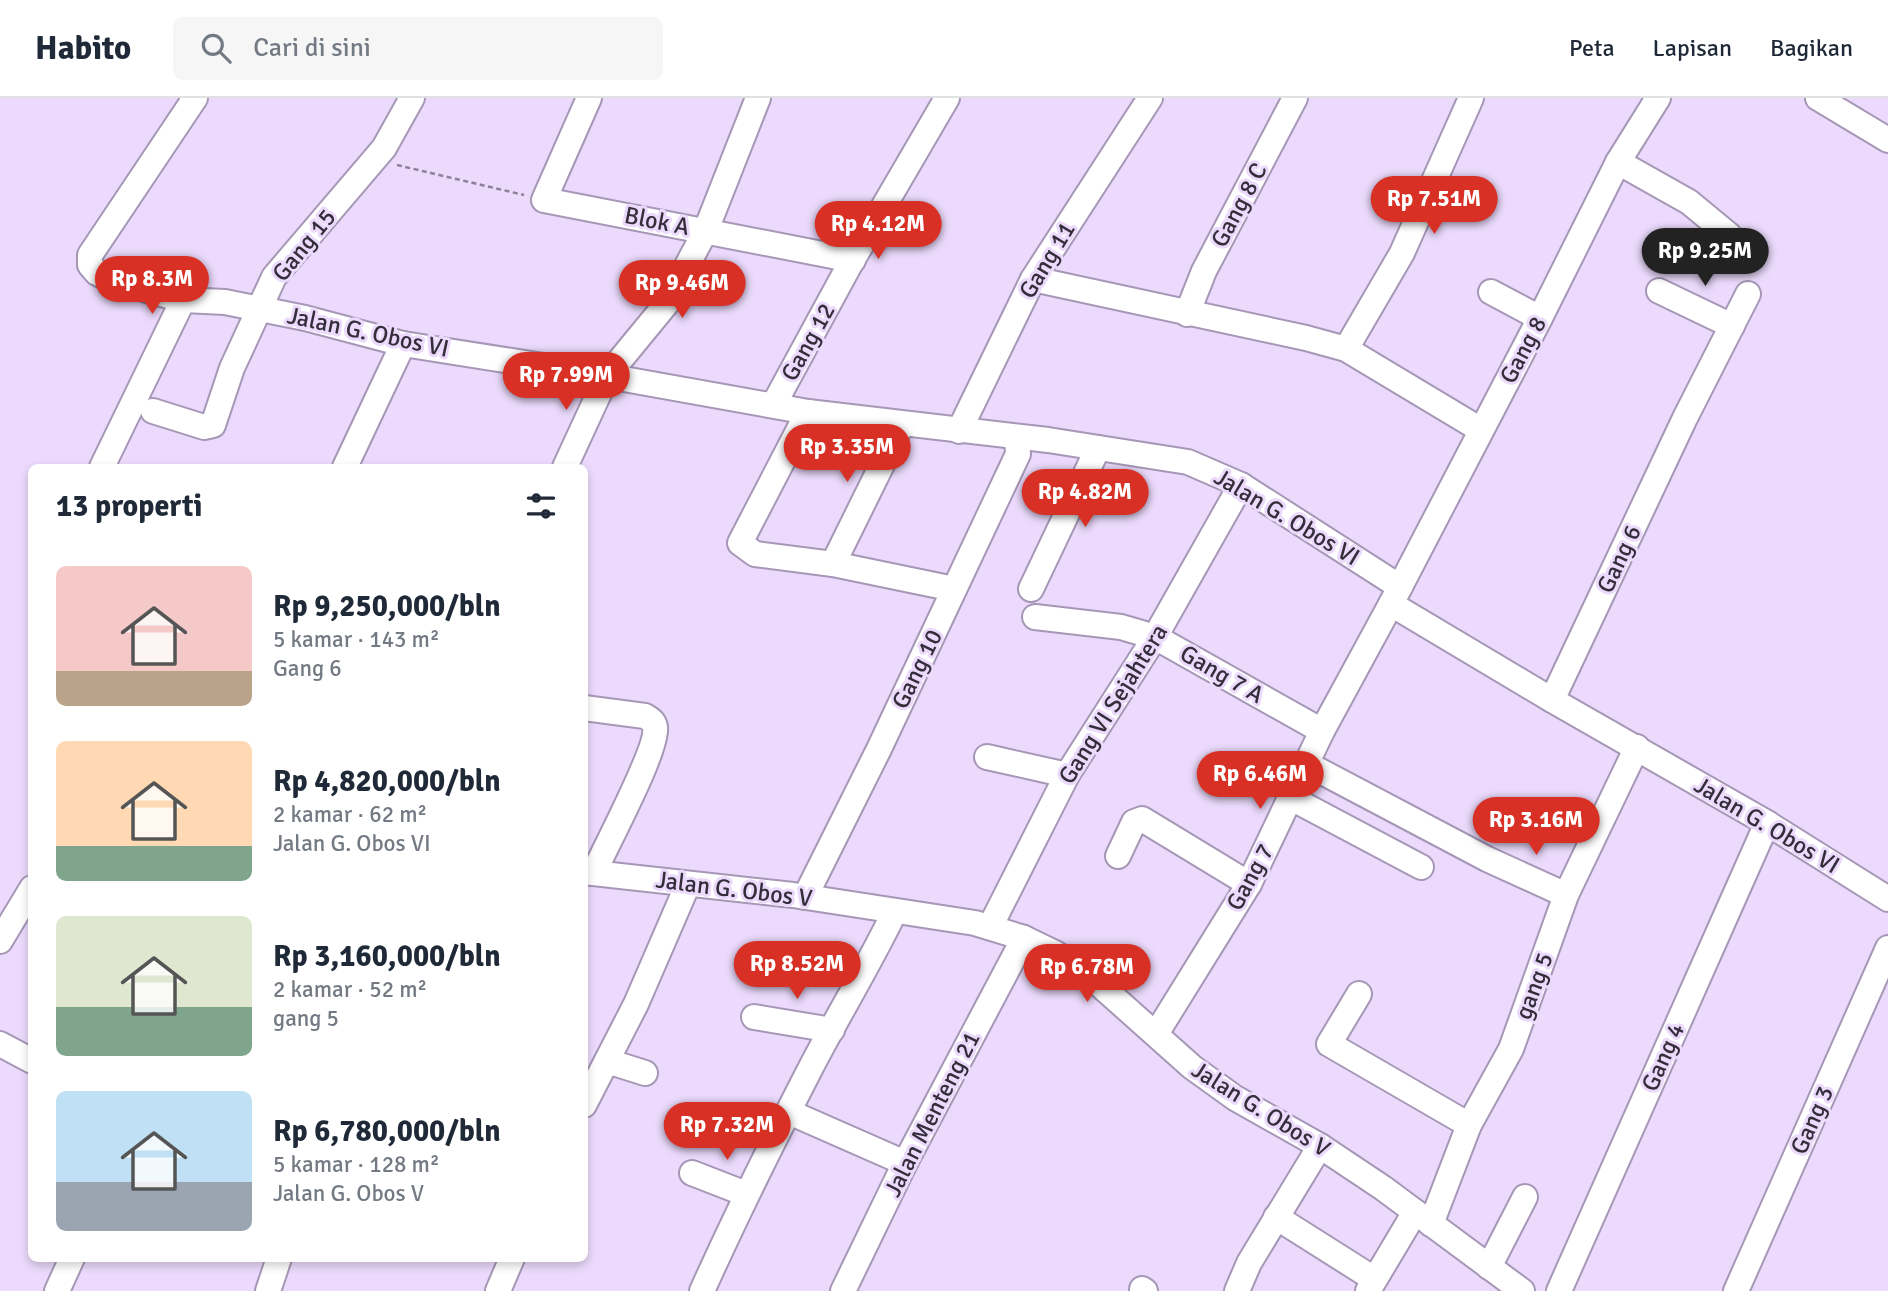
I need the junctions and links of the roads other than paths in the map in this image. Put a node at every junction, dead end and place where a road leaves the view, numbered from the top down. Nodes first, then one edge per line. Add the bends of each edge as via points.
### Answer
1 (195, 98) edge
2 (412, 98) edge
3 (589, 98) edge
4 (758, 98) edge
5 (947, 98) edge
6 (1150, 98) edge
7 (1295, 98) edge
8 (1471, 98) edge
9 (1658, 98) edge
10 (1818, 98) edge
11 (1888, 140) edge
12 (1618, 162) junction
13 (706, 230) junction
14 (1728, 236) dead end
15 (853, 260) junction
16 (1033, 279) junction
17 (1659, 291) dead end
18 (1491, 292) dead end
19 (1748, 294) dead end
20 (183, 300) junction
21 (259, 309) junction
22 (1187, 314) junction
23 (1540, 318) junction
24 (1732, 326) junction
25 (403, 344) junction
26 (1346, 349) junction
27 (607, 376) junction
28 (774, 404) junction
29 (153, 411) dead end
30 (808, 412) junction
31 (902, 424) junction
32 (1481, 430) junction
33 (959, 431) junction
34 (1017, 438) junction
35 (1098, 449) junction
36 (103, 464) edge
37 (346, 464) edge
38 (566, 464) edge
39 (1241, 485) junction
40 (832, 564) junction
41 (954, 589) junction
42 (1031, 589) dead end
43 (1395, 595) junction
44 (1035, 617) dead end
45 (1155, 637) junction
46 (1552, 700) junction
47 (588, 709) edge
48 (1322, 731) junction
49 (1636, 747) junction
50 (987, 757) dead end
51 (1307, 764) junction
52 (1066, 775) junction
53 (1291, 798) junction
54 (1767, 823) junction
55 (1118, 856) dead end
56 (1421, 867) dead end
57 (589, 873) edge
58 (688, 884) junction
59 (1248, 884) junction
60 (1566, 895) junction
61 (805, 897) junction
62 (1888, 899) edge
63 (28, 900) edge
64 (895, 911) junction
65 (990, 927) junction
66 (1024, 938) junction
67 (0, 941) edge
68 (1888, 948) edge
69 (1359, 995) dead end
70 (754, 1017) dead end
71 (832, 1030) junction
72 (1156, 1034) junction
73 (0, 1044) edge
74 (28, 1059) edge
75 (607, 1061) junction
76 (645, 1073) dead end
77 (588, 1097) edge
78 (789, 1112) junction
79 (1469, 1125) junction
80 (1320, 1146) junction
81 (905, 1163) junction
82 (692, 1173) dead end
83 (746, 1194) junction
84 (1525, 1197) dead end
85 (1276, 1217) junction
86 (1423, 1218) junction
87 (70, 1262) edge
88 (278, 1262) edge
89 (510, 1262) edge
90 (1489, 1267) junction
91 (1371, 1285) edge
92 (1245, 1288) edge
93 (271, 1290) edge
94 (57, 1291) edge
95 (498, 1291) edge
96 (702, 1291) edge
97 (843, 1291) edge
98 (1522, 1291) edge
99 (1559, 1291) edge
100 (1736, 1291) edge

1 - 20 street, Jalan G. Obos VI via 88,260 97,273 114,281
2 - 21 street, Gang 15 via 384,148 274,277
3 - 13 street, Blok A via 544,200
4 - 13 street
5 - 15 street, Gang 12
6 - 16 street, Gang 11
7 - 22 street, Gang 8 C via 1204,271
8 - 26 street via 1402,253
9 - 12 street, Gang 8
10 - 11 street
12 - 14 street via 1689,202
12 - 23 street, Gang 8
13 - 15 street, Blok A
13 - 27 street via 667,303
15 - 28 street, Gang 12
16 - 22 street
16 - 33 street, Gang 11
17 - 24 street
18 - 23 street
19 - 24 street, Gang 6
20 - 21 street, Jalan G. Obos VI
20 - 36 street
21 - 25 street, Jalan G. Obos VI
21 - 29 street, Gang 15 via 213,425 204,427
22 - 26 street
23 - 32 street, Gang 8
24 - 46 street, Gang 6
25 - 27 street, Jalan G. Obos VI
25 - 37 street
26 - 32 street
27 - 28 street, Jalan G. Obos VI
27 - 38 street
28 - 30 street, Jalan G. Obos VI
30 - 31 street, Jalan G. Obos VI
30 - 40 street via 740,542 755,554
31 - 33 street, Jalan G. Obos VI
31 - 40 street
32 - 43 street, Gang 8
33 - 34 street, Jalan G. Obos VI
34 - 35 street, Jalan G. Obos VI
34 - 41 street, Gang 10 via 1018,454
35 - 39 street, Jalan G. Obos VI via 1188,461
35 - 42 street
39 - 43 street, Jalan G. Obos VI
39 - 45 street, Gang VI Sejahtera
40 - 41 street
41 - 61 street, Gang 10
43 - 46 street, Jalan G. Obos VI
43 - 48 street, Gang 7
44 - 45 street, Gang 7 A via 1121,627
45 - 48 street, Gang 7 A
45 - 52 street, Gang VI Sejahtera
46 - 49 street, Jalan G. Obos VI
47 - 57 street via 645,716 655,729 648,760
48 - 51 street, Gang 7
49 - 54 street, Jalan G. Obos VI
49 - 60 street, gang 5
50 - 52 street
51 - 53 street, Gang 7
51 - 60 street via 1487,859
52 - 65 street, Gang VI Sejahtera
53 - 56 street
53 - 59 street, Gang 7
54 - 62 street, Jalan G. Obos VI
54 - 99 street, Gang 4
55 - 59 street via 1132,826 1142,819
57 - 58 street, Jalan G. Obos V
58 - 61 street, Jalan G. Obos V
58 - 75 street
59 - 72 street, Gang 7
60 - 79 street, gang 5 via 1511,1049
61 - 64 street, Jalan G. Obos V
63 - 67 street
64 - 65 street, Jalan G. Obos V
64 - 71 street
65 - 66 street, Jalan G. Obos V
66 - 72 street, Jalan G. Obos V via 1091,977
66 - 81 street, Jalan Menteng 21
68 - 100 street, Gang 3
69 - 79 street via 1329,1044
70 - 71 street
71 - 78 street
72 - 80 street, Jalan G. Obos V via 1235,1098
73 - 74 street
75 - 76 street
75 - 77 street
78 - 81 street
78 - 83 street
79 - 86 street, gang 5
80 - 85 street
80 - 86 street, Jalan G. Obos V
81 - 97 street, Jalan Menteng 21
82 - 83 street
83 - 96 street
84 - 90 street
85 - 91 street
85 - 92 street via 1249,1263
86 - 90 street, Jalan G. Obos V
86 - 91 street, gang 5
87 - 94 street
88 - 93 street
89 - 95 street
90 - 98 street, Jalan G. Obos V

